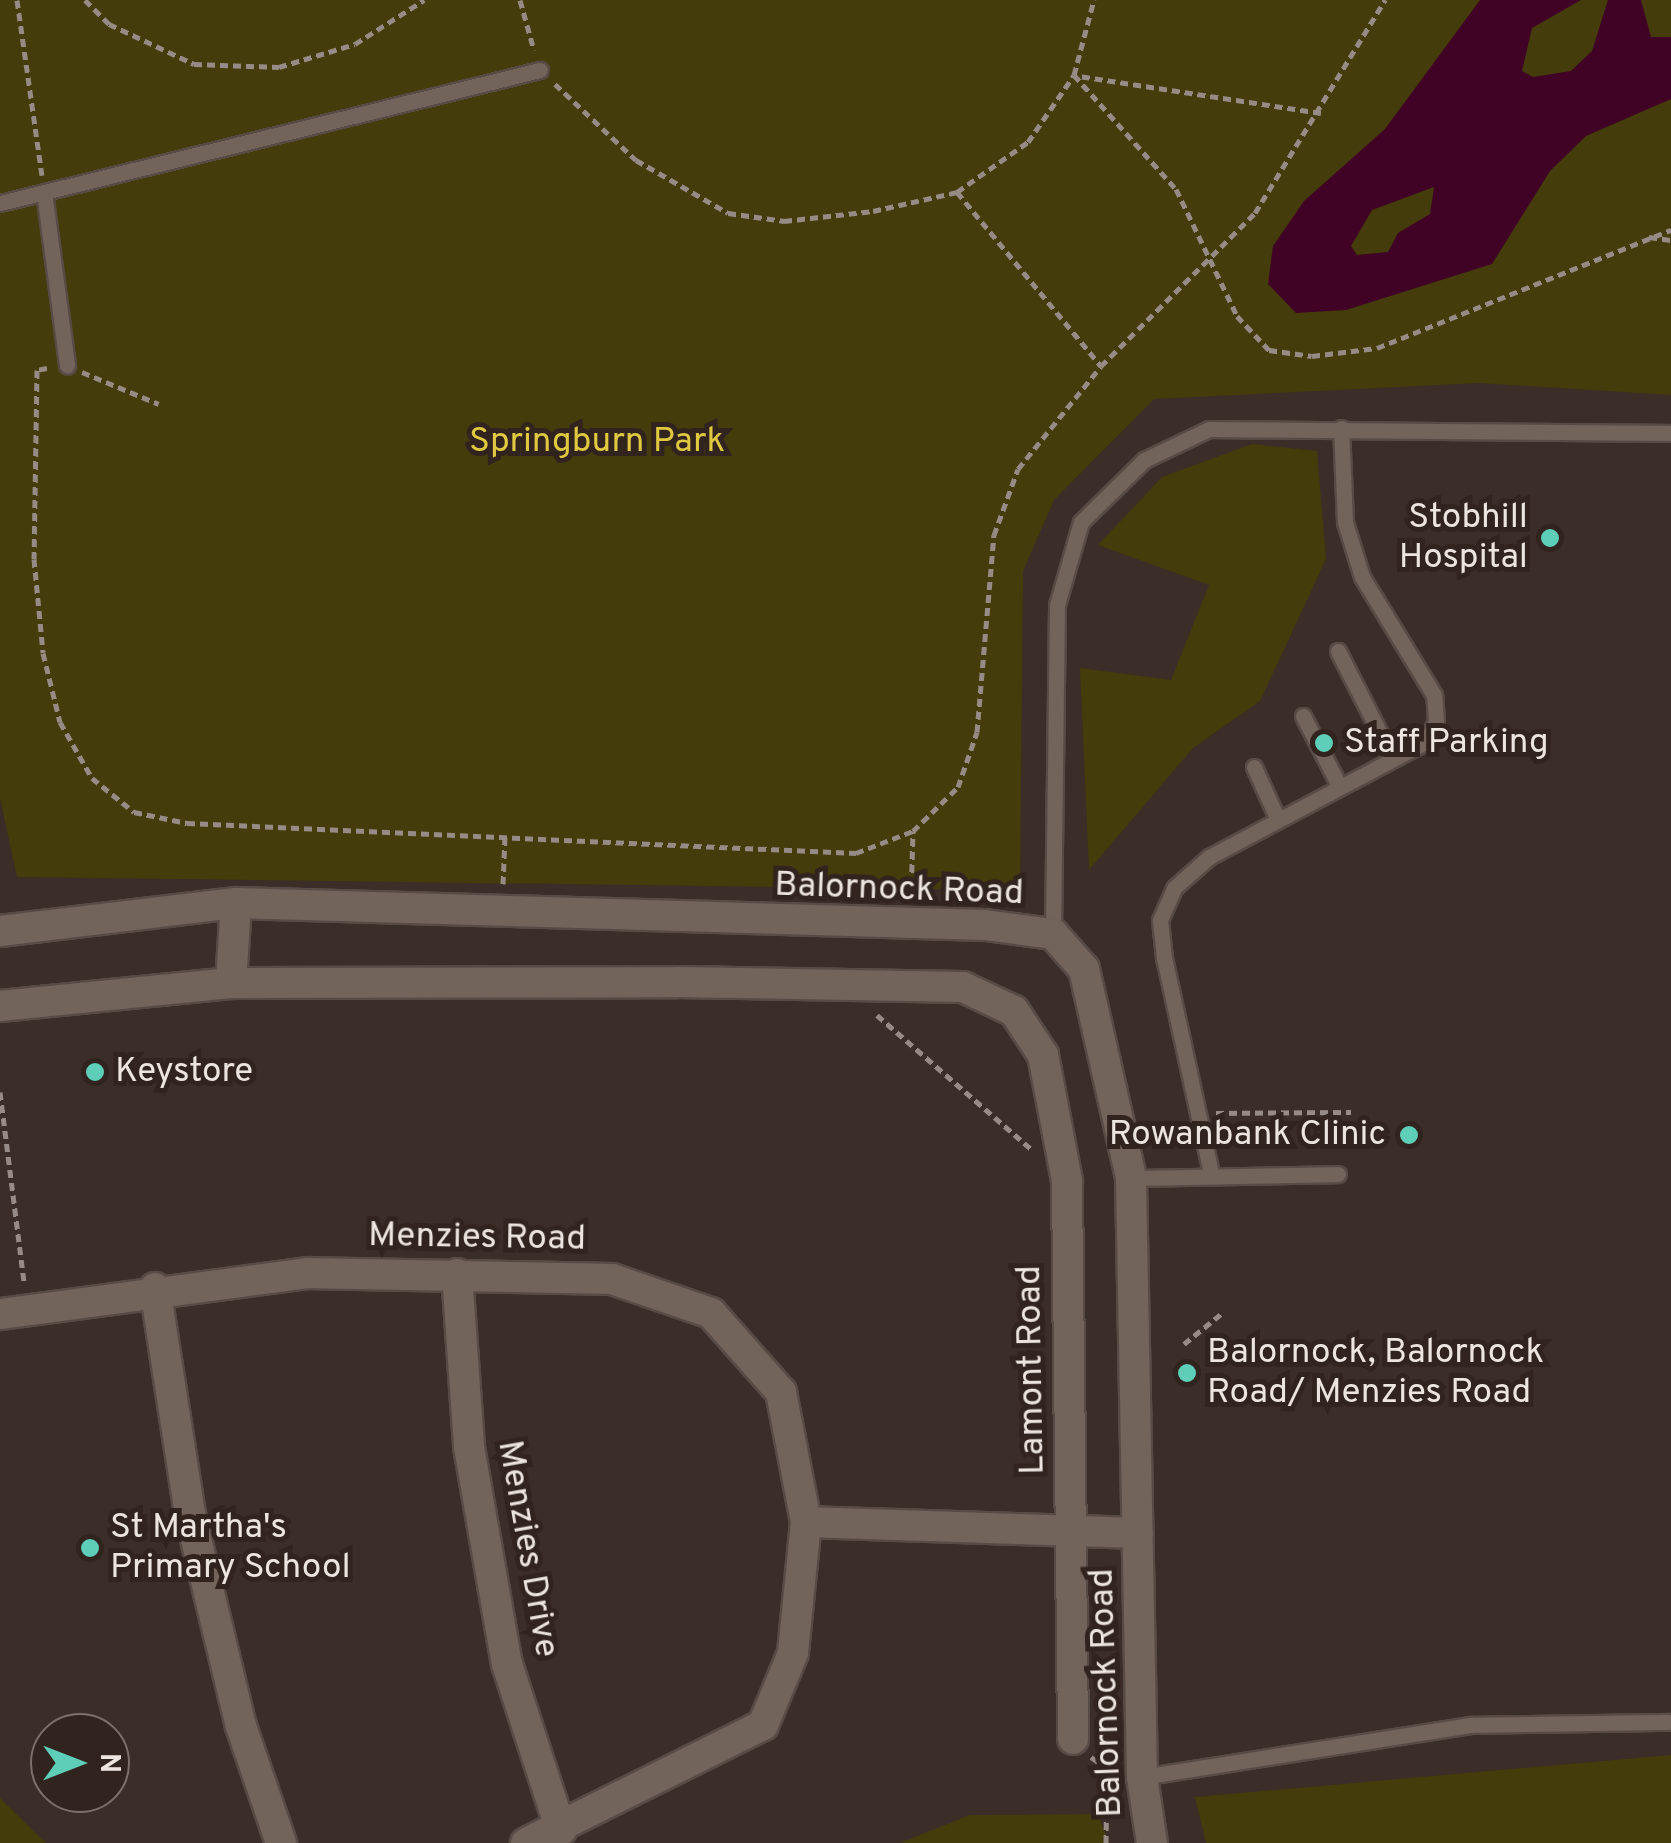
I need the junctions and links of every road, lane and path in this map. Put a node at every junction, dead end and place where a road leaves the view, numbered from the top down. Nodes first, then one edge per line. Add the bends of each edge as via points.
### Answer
1 (17, 0) edge
2 (86, 0) edge
3 (424, 0) edge
4 (520, 0) edge
5 (1094, 0) edge
6 (1385, 0) edge
7 (540, 70) junction
8 (1074, 75) junction
9 (1321, 113) junction
10 (44, 192) junction
11 (957, 192) junction
12 (0, 203) edge
13 (1671, 230) edge
14 (1642, 237) junction
15 (1671, 240) edge
16 (1210, 257) junction
17 (67, 365) junction
18 (1102, 366) junction
19 (159, 404) dead end
20 (1341, 428) junction
21 (1671, 433) edge
22 (1338, 652) dead end
23 (1303, 716) dead end
24 (1393, 759) junction
25 (1254, 767) dead end
26 (1340, 788) junction
27 (1278, 820) junction
28 (505, 837) junction
29 (236, 903) junction
30 (502, 912) junction
31 (0, 931) edge
32 (1053, 934) junction
33 (230, 982) junction
34 (843, 984) junction
35 (0, 1006) edge
36 (0, 1092) edge
37 (1351, 1112) dead end
38 (1198, 1113) junction
39 (1211, 1173) junction
40 (1338, 1174) dead end
41 (1131, 1178) junction
42 (1067, 1181) junction
43 (457, 1274) junction
44 (155, 1288) junction
45 (14, 1312) edge
46 (1220, 1314) dead end
47 (1184, 1344) dead end
48 (806, 1522) junction
49 (1072, 1532) junction
50 (1138, 1534) junction
51 (1668, 1722) dead end
52 (1072, 1739) joint
53 (1107, 1772) junction
54 (1142, 1777) junction
55 (562, 1830) junction
56 (282, 1843) edge
57 (526, 1843) edge
58 (1106, 1843) edge
59 (1152, 1843) edge

1 - 10 path
2 - 3 path via 109,24 194,64 279,68 354,44
4 - 7 path
5 - 8 path
6 - 9 path
7 - 10 lane
7 - 11 path via 636,160 728,213 784,220
8 - 9 path
8 - 11 path via 1028,142
8 - 16 path via 1176,190
9 - 16 path via 1255,213
10 - 12 lane
10 - 17 lane
11 - 18 path
13 - 14 path
14 - 15 path
14 - 16 path via 1439,326 1377,348 1312,356 1269,350 1237,316
16 - 18 path
17 - 19 path
17 - 28 path via 36,370 34,559 60,722 92,778 134,812 187,823
18 - 28 path via 1018,469 994,535 978,732 958,788 913,831 856,853
20 - 21 lane
20 - 24 lane via 1346,522 1362,577 1434,695 1428,741
20 - 32 lane via 1210,429 1144,460 1080,522 1057,605
22 - 24 lane
23 - 26 lane
24 - 26 lane
25 - 27 lane
26 - 27 lane
27 - 38 lane via 1208,857 1174,888 1160,920
28 - 30 path
29 - 30 street, Balornock Road
29 - 31 street, Balornock Road
29 - 33 street
30 - 32 street, Balornock Road
32 - 41 street, Balornock Road via 1084,969
33 - 34 street
33 - 35 street
34 - 42 path
34 - 42 street, Lamont Road via 963,986 1014,1012 1043,1056
36 - 45 path
37 - 38 path
38 - 39 lane
39 - 40 lane
39 - 41 lane
41 - 50 street, Balornock Road
42 - 49 street, Lamont Road
43 - 44 street, Menzies Road via 307,1273
43 - 48 street, Menzies Road via 612,1279 711,1313 781,1392
43 - 55 street, Menzies Drive via 469,1447 507,1664
44 - 45 street, Menzies Road
44 - 56 street via 190,1514 241,1726
46 - 47 path
48 - 49 street
48 - 55 street, Menzies Road via 793,1653 762,1725
49 - 50 street
49 - 52 street, Lamont Road
50 - 54 street, Balornock Road
51 - 54 lane via 1471,1725
52 - 53 path
53 - 54 path
53 - 58 path
54 - 59 street, Balornock Road
55 - 57 street, Menzies Road

